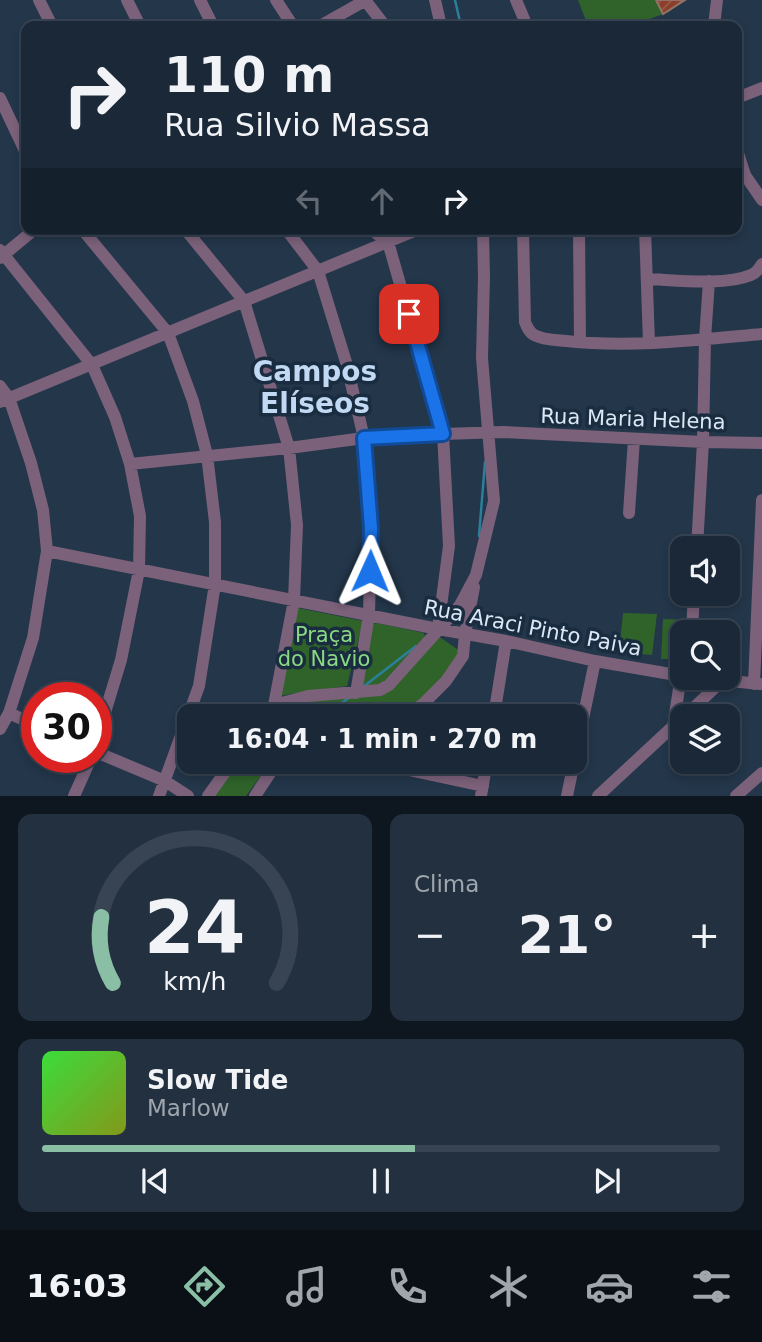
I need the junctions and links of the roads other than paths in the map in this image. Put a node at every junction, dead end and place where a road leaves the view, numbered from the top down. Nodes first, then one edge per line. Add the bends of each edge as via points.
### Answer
1 (39, 0) edge
2 (127, 0) edge
3 (200, 0) edge
4 (276, 0) edge
5 (365, 0) edge
6 (435, 0) edge
7 (516, 0) edge
8 (718, 0) edge
9 (50, 21) edge
10 (138, 21) edge
11 (210, 21) edge
12 (290, 21) edge
13 (329, 21) edge
14 (381, 21) edge
15 (440, 21) edge
16 (525, 21) edge
17 (715, 21) edge
18 (762, 88) edge
19 (742, 96) edge
20 (0, 98) edge
21 (21, 142) edge
22 (742, 166) edge
23 (762, 200) edge
24 (28, 235) edge
25 (87, 235) edge
26 (190, 235) edge
27 (291, 235) edge
28 (378, 235) edge
29 (405, 235) edge
30 (483, 235) edge
31 (523, 235) edge
32 (579, 235) edge
33 (645, 235) edge
34 (388, 242) junction
35 (1, 254) edge
36 (762, 264) edge
37 (318, 271) junction
38 (647, 279) junction
39 (709, 281) junction
40 (244, 301) junction
41 (168, 333) junction
42 (762, 334) edge
43 (705, 339) junction
44 (580, 342) junction
45 (649, 343) junction
46 (92, 365) junction
47 (0, 386) edge
48 (5, 400) edge
49 (487, 432) junction
50 (443, 434) junction
51 (364, 438) junction
52 (634, 439) junction
53 (703, 442) junction
54 (762, 443) edge
55 (289, 448) junction
56 (207, 455) junction
57 (130, 464) junction
58 (762, 500) edge
59 (629, 513) dead end
60 (697, 536) edge
61 (47, 551) junction
62 (139, 570) junction
63 (476, 575) junction
64 (215, 584) junction
65 (294, 600) junction
66 (369, 615) junction
67 (438, 629) junction
68 (465, 634) junction
69 (506, 641) junction
70 (595, 661) junction
71 (670, 674) edge
72 (740, 682) edge
73 (758, 684) edge
74 (112, 690) edge
75 (712, 690) edge
76 (356, 693) junction
77 (271, 704) edge
78 (286, 704) edge
79 (423, 704) edge
80 (496, 704) edge
81 (697, 704) edge
82 (9, 713) junction
83 (21, 719) edge
84 (0, 729) edge
85 (670, 729) edge
86 (112, 759) edge
87 (84, 773) edge
88 (224, 774) edge
89 (269, 774) edge
90 (417, 774) edge
91 (762, 774) edge
92 (165, 781) junction
93 (482, 791) edge
94 (74, 796) edge
95 (159, 796) edge
96 (188, 796) edge
97 (208, 796) edge
98 (255, 796) edge
99 (567, 796) edge
100 (598, 796) edge
101 (736, 796) edge

1 - 9 street
2 - 10 street
3 - 11 street
4 - 12 street
5 - 13 street
5 - 14 street
6 - 15 street
7 - 16 street
8 - 17 street
18 - 19 street
20 - 21 street
22 - 23 street
24 - 35 street
25 - 41 street
26 - 40 street
27 - 37 street
28 - 34 street
29 - 34 street
30 - 49 street via 482,358
31 - 44 street via 528,330 542,338
32 - 44 street
33 - 38 street
34 - 37 street
34 - 50 street
35 - 46 street
36 - 39 street via 752,275
37 - 40 street
37 - 51 street
38 - 39 street
38 - 45 street
39 - 43 street
40 - 41 street
40 - 55 street
41 - 46 street
41 - 56 street
42 - 43 street
43 - 45 street
43 - 53 street
44 - 45 street
46 - 48 street
46 - 57 street
47 - 48 street
48 - 61 street via 31,463
49 - 50 street, Rua Maria Helena
49 - 52 street, Rua Maria Helena
49 - 63 street via 494,501
50 - 51 street, Rua Maria Helena
50 - 67 street via 449,545
51 - 55 street, Rua Maria Helena
51 - 66 street via 371,528
52 - 53 street, Rua Maria Helena
52 - 59 street
53 - 54 street, Rua Maria Helena
53 - 60 street
55 - 56 street, Rua Maria Helena
55 - 65 street via 297,525
56 - 57 street, Rua Maria Helena
56 - 64 street via 215,523
57 - 62 street via 139,516
58 - 73 street
61 - 62 street, Rua Araci Pinto Paiva
61 - 82 street via 33,638
62 - 64 street, Rua Araci Pinto Paiva
62 - 74 street
63 - 67 street via 456,611
63 - 68 street
64 - 65 street, Rua Araci Pinto Paiva
64 - 92 street via 198,686
65 - 66 street, Rua Araci Pinto Paiva
65 - 77 street
66 - 67 street, Rua Araci Pinto Paiva
66 - 76 street
67 - 68 street, Rua Araci Pinto Paiva
67 - 76 street via 389,684
68 - 69 street, Rua Araci Pinto Paiva
68 - 79 street via 463,656
69 - 70 street, Rua Araci Pinto Paiva
69 - 80 street
70 - 71 street, Rua Araci Pinto Paiva
70 - 99 street
72 - 73 street, Rua Araci Pinto Paiva
75 - 81 street
76 - 78 street via 308,696
82 - 83 street
82 - 84 street
85 - 100 street
86 - 92 street
87 - 94 street
88 - 97 street
89 - 98 street
90 - 93 street
91 - 101 street
92 - 95 street
92 - 96 street

